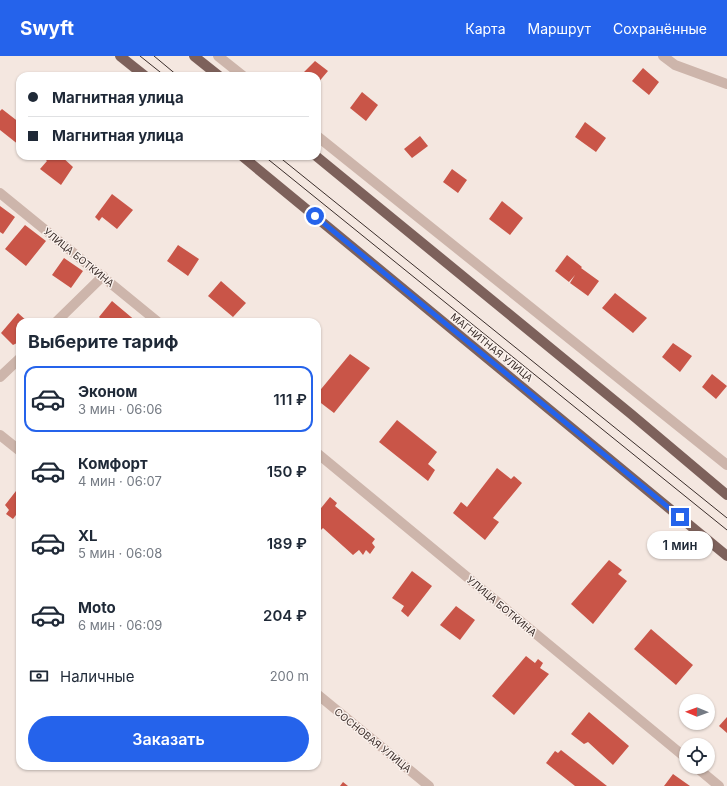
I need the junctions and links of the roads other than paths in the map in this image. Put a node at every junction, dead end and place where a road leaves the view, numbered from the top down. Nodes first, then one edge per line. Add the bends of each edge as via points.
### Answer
1 (120, 56) edge
2 (194, 56) edge
3 (218, 56) edge
4 (663, 56) edge
5 (140, 72) edge
6 (214, 72) edge
7 (238, 72) edge
8 (727, 84) edge
9 (321, 139) edge
10 (247, 160) edge
11 (321, 160) edge
12 (0, 193) edge
13 (103, 276) junction
14 (60, 318) edge
15 (153, 318) edge
16 (16, 362) edge
17 (0, 377) edge
18 (0, 435) edge
19 (16, 448) edge
20 (321, 456) edge
21 (727, 465) edge
22 (727, 495) edge
23 (727, 556) edge
24 (321, 697) edge
25 (679, 752) edge
26 (704, 774) edge
27 (429, 786) edge
28 (719, 786) edge

1 - 5 main road
2 - 6 main road
3 - 7 street
4 - 8 street via 675,65
9 - 21 street
10 - 23 main road, МАГНИТНАЯ УЛИЦА
11 - 22 main road
12 - 13 street, УЛИЦА БОТКИНА
13 - 14 street
13 - 15 street, УЛИЦА БОТКИНА
16 - 17 street
18 - 19 street
20 - 25 street, УЛИЦА БОТКИНА
24 - 27 street, СОСНОВАЯ УЛИЦА
26 - 28 street

